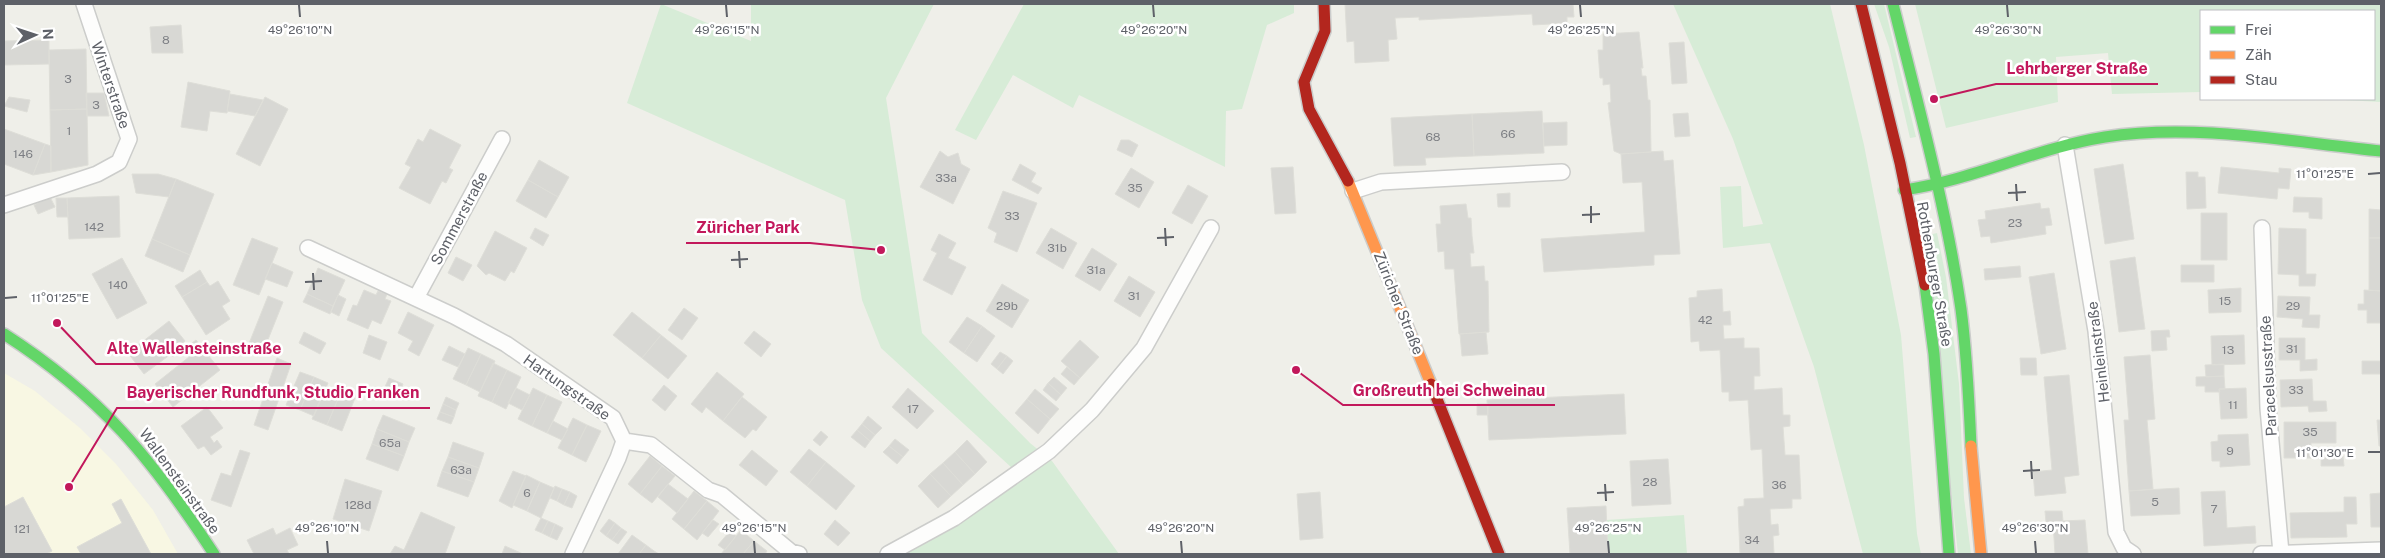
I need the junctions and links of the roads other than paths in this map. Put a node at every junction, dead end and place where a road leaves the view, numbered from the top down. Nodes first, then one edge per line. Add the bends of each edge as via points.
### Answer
1 (84, 4) edge
2 (1324, 4) edge
3 (1860, 4) edge
4 (1893, 4) edge
5 (502, 139) dead end
6 (2065, 145) junction
7 (2381, 151) edge
8 (1562, 172) dead end
9 (1936, 185) junction
10 (1904, 190) junction
11 (1353, 191) junction
12 (4, 205) edge
13 (1211, 228) dead end
14 (2262, 228) dead end
15 (308, 248) dead end
16 (416, 298) junction
17 (4, 334) edge
18 (624, 441) junction
19 (2381, 550) edge
20 (2280, 553) edge
21 (214, 554) edge
22 (573, 554) edge
23 (799, 554) edge
24 (888, 554) edge
25 (1499, 554) edge
26 (1948, 554) edge
27 (1981, 554) edge
28 (2133, 554) edge
29 (2261, 554) edge

1 - 12 street, Winterstraße via 129,139 119,162 97,174
2 - 11 street, Züricher Straße via 1325,31 1304,82 1309,109
3 - 10 street, Rothenburger Straße
4 - 9 street, Rothenburger Straße
5 - 16 street, Sommerstraße
6 - 7 street via 2125,135 2180,132
6 - 9 street via 1971,177
6 - 28 street, Heinleinstraße via 2096,331 2116,532 2124,548
8 - 11 street via 1381,182
9 - 10 street
9 - 27 street, Rothenburger Straße via 1965,343 1973,482
10 - 26 street, Rothenburger Straße via 1933,339
11 - 25 street, Züricher Straße
13 - 24 street via 1144,348 1092,410 1049,451 954,518
14 - 20 street, Paracelsusstraße via 2268,408
15 - 16 street, Hartungstraße
16 - 18 street, Hartungstraße via 506,344 605,412 613,418
17 - 21 street, Wallensteinstraße via 58,368 106,411 157,469
18 - 22 street
18 - 23 street via 651,445 708,490 722,495 791,552
19 - 20 street
20 - 29 street

